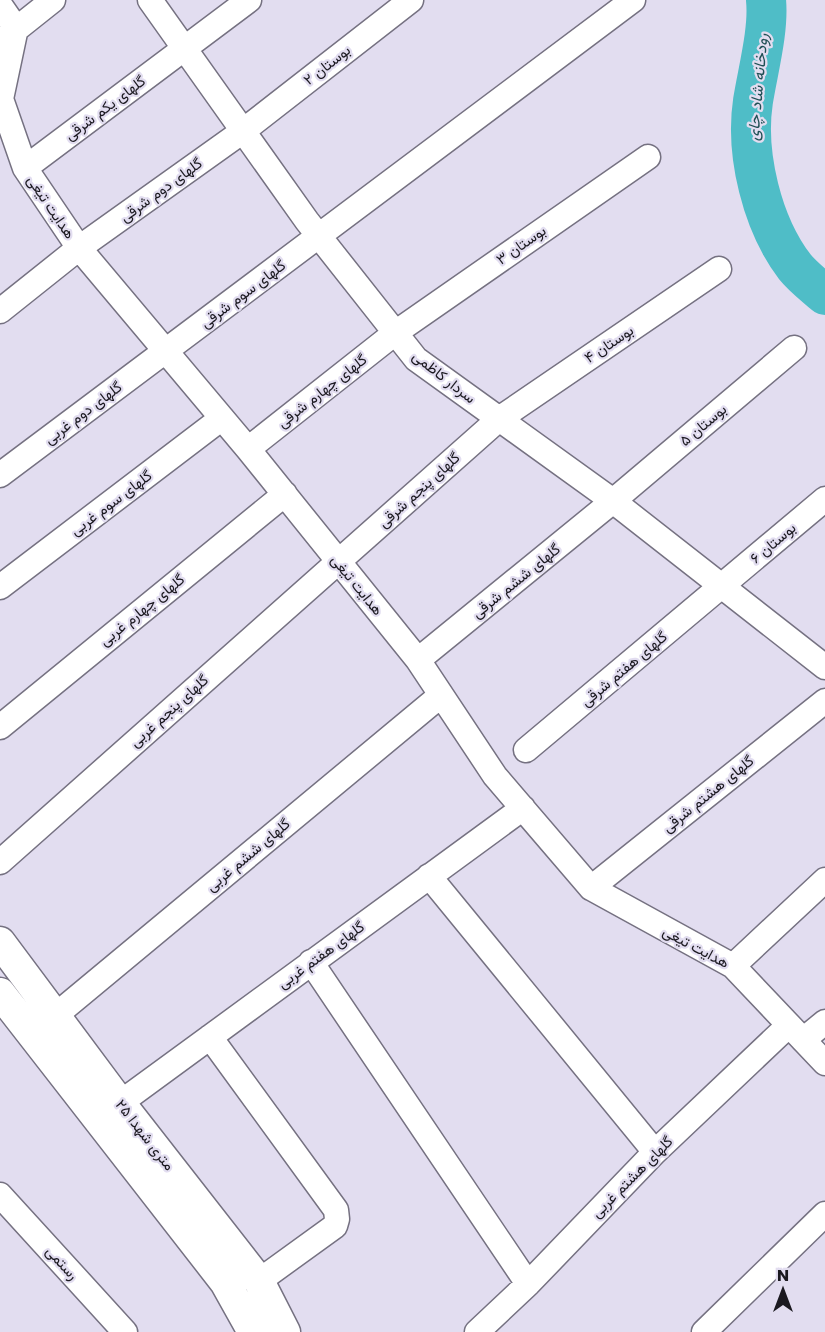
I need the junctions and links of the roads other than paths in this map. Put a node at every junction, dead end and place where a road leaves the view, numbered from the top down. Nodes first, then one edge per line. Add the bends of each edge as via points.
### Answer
1 (53, 0) edge
2 (150, 0) edge
3 (249, 0) edge
4 (411, 0) edge
5 (633, 0) edge
6 (0, 5) edge
7 (8, 35) edge
8 (185, 48) junction
9 (243, 131) junction
10 (648, 157) dead end
11 (25, 168) junction
12 (319, 236) junction
13 (79, 248) junction
14 (719, 269) dead end
15 (0, 311) edge
16 (395, 333) junction
17 (794, 348) dead end
18 (167, 351) junction
19 (222, 418) junction
20 (499, 419) junction
21 (248, 449) junction
22 (0, 475) edge
23 (285, 494) junction
24 (825, 499) edge
25 (613, 501) junction
26 (339, 561) junction
27 (0, 587) edge
28 (721, 587) junction
29 (418, 660) junction
30 (825, 667) edge
31 (440, 696) junction
32 (825, 701) edge
33 (0, 727) edge
34 (526, 750) dead end
35 (523, 808) junction
36 (0, 862) edge
37 (429, 876) junction
38 (825, 880) edge
39 (591, 888) junction
40 (0, 942) edge
41 (311, 962) junction
42 (734, 966) junction
43 (0, 993) edge
44 (56, 1015) junction
45 (825, 1022) edge
46 (796, 1032) junction
47 (210, 1037) junction
48 (825, 1063) edge
49 (120, 1103) junction
50 (655, 1152) junction
51 (0, 1195) edge
52 (825, 1214) edge
53 (259, 1281) junction
54 (528, 1284) junction
55 (125, 1332) edge
56 (253, 1332) edge
57 (285, 1332) edge
58 (477, 1332) edge
59 (704, 1332) edge

1 - 7 street
2 - 8 street, سردار کاظمی
3 - 8 street, گلهای یکم شرقی
4 - 9 street, بوستان ۲
5 - 12 street, گلهای سوم شرقی
6 - 7 street
7 - 11 street, هدایت تیغی via 1,99
8 - 9 street, سردار کاظمی
8 - 11 street, گلهای یکم شرقی
9 - 12 street, سردار کاظمی
9 - 13 street, گلهای دوم شرقی
10 - 16 street, بوستان ۳
11 - 13 street, هدایت تیغی
12 - 16 street, سردار کاظمی
12 - 18 street, گلهای سوم شرقی
13 - 15 street, گلهای دوم شرقی
13 - 18 street, هدایت تیغی
14 - 20 street, بوستان ۴
16 - 20 street, سردار کاظمی via 416,359
16 - 21 street, گلهای چهارم شرقی
17 - 25 street, بوستان ۵
18 - 19 street, هدایت تیغی
18 - 22 street, گلهای دوم غربی
19 - 21 street, هدایت تیغی
19 - 27 street, گلهای سوم غربی
20 - 25 street, سردار کاظمی
20 - 26 street, گلهای پنجم شرقی
21 - 23 street, هدایت تیغی
23 - 26 street, هدایت تیغی
23 - 33 street, گلهای چهارم غربی
24 - 28 street, بوستان ۶
25 - 28 street, سردار کاظمی
25 - 29 street, گلهای ششم شرقی
26 - 29 street, هدایت تیغی
26 - 36 street, گلهای پنجم غربی
28 - 30 street, سردار کاظمی
28 - 34 street, گلهای هفتم شرقی
29 - 31 street, هدایت تیغی
31 - 35 street, هدایت تیغی via 495,776
31 - 44 street, گلهای ششم غربی
32 - 39 street, گلهای هشتم شرقی
35 - 37 street, گلهای هفتم غربی
35 - 39 street, هدایت تیغی
37 - 41 street, گلهای هفتم غربی
37 - 50 street
38 - 42 street
39 - 42 street, هدایت تیغی
40 - 44 main road, ۲۵ متری شهدا
41 - 47 street, گلهای هفتم غربی
41 - 54 street
42 - 46 street, هدایت تیغی
43 - 56 main road, ۲۵ متری شهدا via 225,1282
44 - 49 main road, ۲۵ متری شهدا
45 - 46 street, گلهای هشتم غربی
46 - 48 street, هدایت تیغی
46 - 50 street, گلهای هشتم غربی
47 - 49 street, گلهای هفتم غربی
47 - 53 street via 336,1210 334,1226
49 - 53 main road, ۲۵ متری شهدا
50 - 54 street, گلهای هشتم غربی
51 - 55 street, رستمی
52 - 59 street
53 - 57 main road, ۲۵ متری شهدا
54 - 58 street, گلهای هشتم غربی

